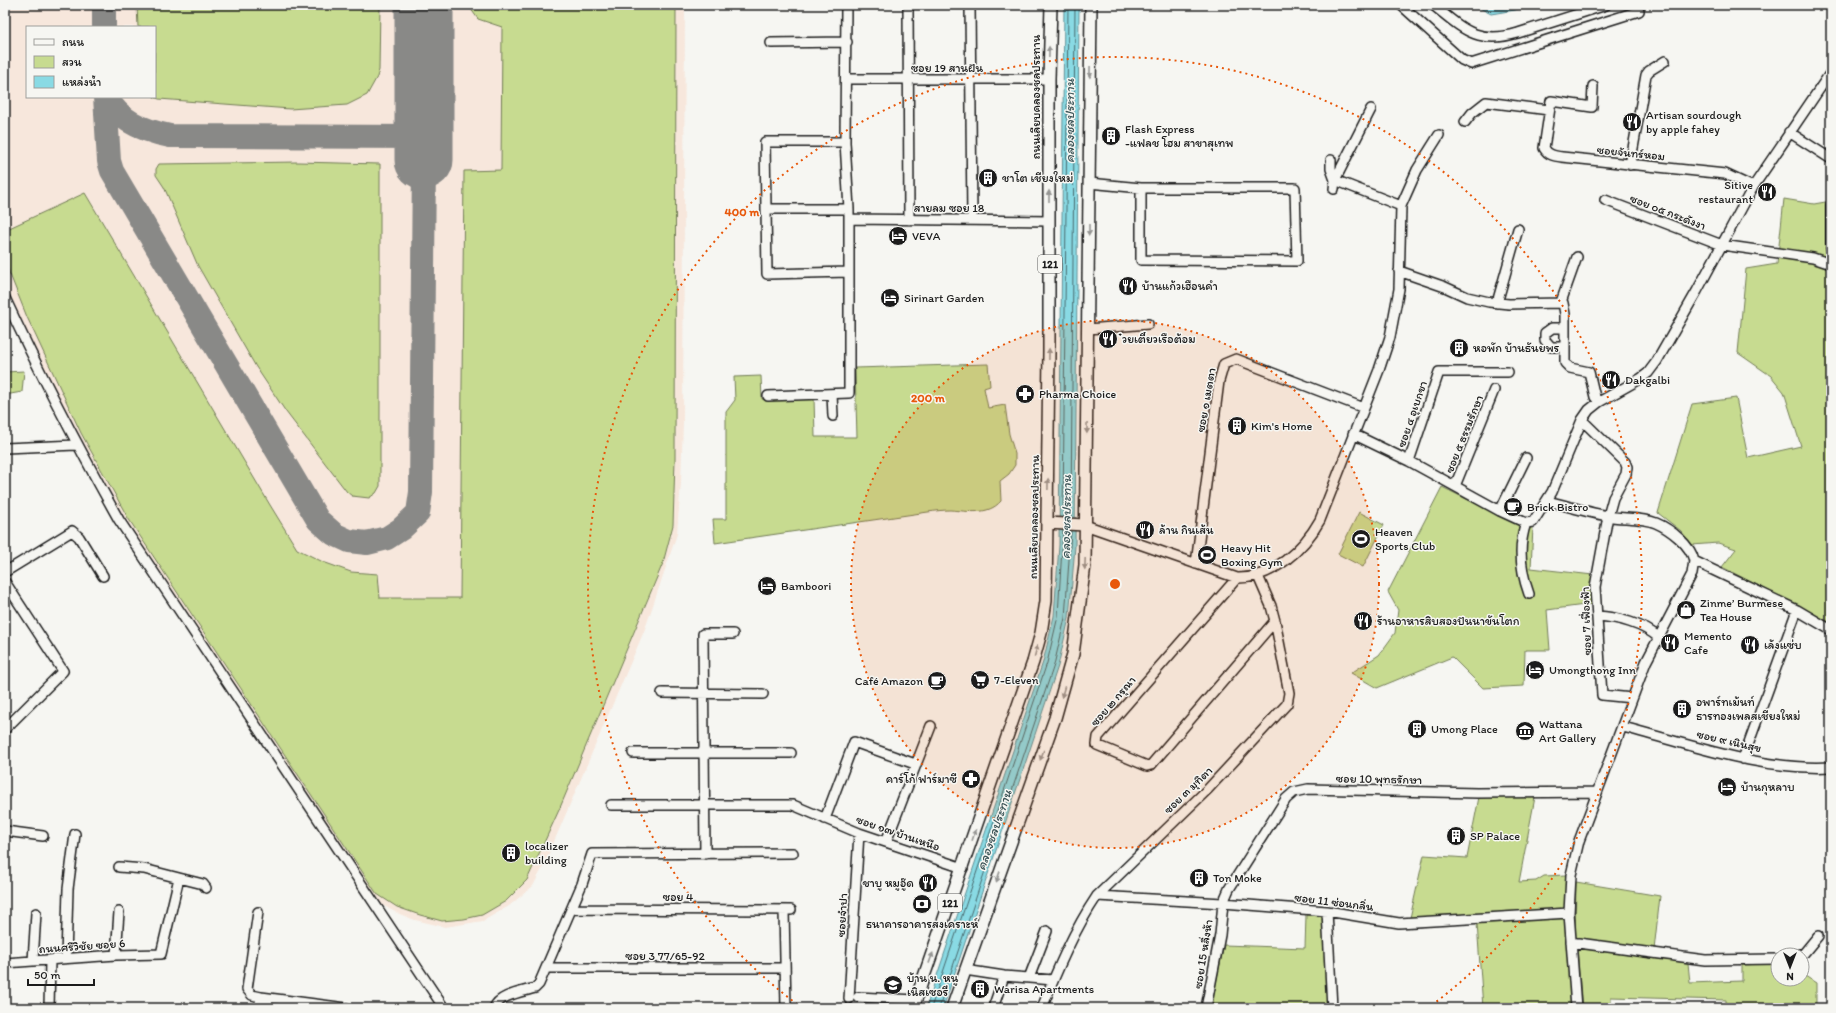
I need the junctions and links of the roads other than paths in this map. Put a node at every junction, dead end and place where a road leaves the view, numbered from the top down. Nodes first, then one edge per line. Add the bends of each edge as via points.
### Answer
1 (846, 5) edge
2 (908, 5) edge
3 (970, 5) edge
4 (1050, 5) edge
5 (1091, 5) edge
6 (1401, 5) edge
7 (1433, 5) edge
8 (1606, 5) edge
9 (1639, 11) dead end
10 (847, 42) junction
11 (771, 43) dead end
12 (1665, 61) dead end
13 (1831, 72) edge
14 (846, 79) junction
15 (1049, 79) junction
16 (908, 80) junction
17 (970, 80) junction
18 (1593, 86) dead end
19 (1372, 109) dead end
20 (1549, 110) junction
21 (1465, 122) dead end
22 (1789, 132) junction
23 (1439, 135) dead end
24 (846, 142) junction
25 (1831, 159) edge
26 (1331, 160) dead end
27 (1630, 165) junction
28 (1335, 180) junction
29 (1089, 183) junction
30 (1753, 187) junction
31 (1141, 188) junction
32 (1334, 189) dead end
33 (1605, 200) dead end
34 (1831, 205) edge
35 (1400, 206) junction
36 (767, 209) junction
37 (849, 209) junction
38 (849, 219) junction
39 (909, 220) junction
40 (972, 220) junction
41 (1049, 221) junction
42 (1518, 229) dead end
43 (1722, 245) junction
44 (1831, 248) edge
45 (1577, 256) dead end
46 (1831, 264) edge
47 (1399, 271) junction
48 (849, 272) junction
49 (5, 298) edge
50 (1561, 302) junction
51 (1497, 303) junction
52 (1148, 324) dead end
53 (1565, 328) junction
54 (1088, 329) junction
55 (1565, 347) junction
56 (1508, 372) dead end
57 (1494, 390) dead end
58 (832, 394) junction
59 (768, 396) dead end
60 (1599, 402) junction
61 (1364, 408) junction
62 (833, 416) dead end
63 (1582, 420) junction
64 (1353, 434) junction
65 (76, 445) junction
66 (5, 448) edge
67 (1526, 458) dead end
68 (1409, 461) junction
69 (1455, 486) junction
70 (1548, 501) junction
71 (1500, 511) junction
72 (1608, 516) junction
73 (1052, 524) junction
74 (1526, 524) junction
75 (1082, 525) junction
76 (1694, 559) junction
77 (1196, 564) junction
78 (5, 572) edge
79 (103, 576) dead end
80 (1258, 576) junction
81 (1237, 578) junction
82 (5, 582) edge
83 (1529, 594) dead end
84 (1796, 610) junction
85 (1597, 616) junction
86 (1275, 621) junction
87 (1831, 630) edge
88 (733, 634) dead end
89 (1659, 638) junction
90 (662, 693) dead end
91 (704, 693) junction
92 (763, 694) dead end
93 (1632, 698) junction
94 (931, 726) dead end
95 (1623, 727) junction
96 (5, 729) edge
97 (633, 753) dead end
98 (704, 753) junction
99 (791, 753) dead end
100 (1743, 759) junction
101 (916, 764) junction
102 (1831, 767) edge
103 (1597, 792) junction
104 (611, 806) dead end
105 (705, 806) junction
106 (825, 819) junction
107 (5, 831) edge
108 (859, 833) junction
109 (75, 834) dead end
110 (43, 836) dead end
111 (886, 842) junction
112 (793, 853) dead end
113 (705, 854) junction
114 (119, 867) dead end
115 (963, 868) junction
116 (178, 878) junction
117 (206, 888) dead end
118 (1097, 896) junction
119 (1223, 903) junction
120 (572, 909) junction
121 (1327, 911) junction
122 (119, 912) dead end
123 (258, 912) dead end
124 (36, 913) dead end
125 (1569, 913) junction
126 (1047, 931) dead end
127 (1818, 936) dead end
128 (1571, 942) junction
129 (1809, 947) edge
130 (116, 955) junction
131 (66, 958) junction
132 (1770, 959) edge
133 (50, 960) junction
134 (34, 961) junction
135 (5, 963) edge
136 (546, 968) junction
137 (784, 968) junction
138 (965, 970) junction
139 (1004, 976) junction
140 (1029, 978) junction
141 (1053, 980) junction
142 (262, 997) junction
143 (915, 1004) edge
144 (441, 1005) edge
145 (49, 1008) edge
146 (259, 1008) edge
147 (346, 1008) edge
148 (494, 1008) edge
149 (786, 1008) edge
150 (952, 1008) edge
151 (994, 1008) edge
152 (1042, 1008) edge
153 (1206, 1008) edge
154 (1332, 1008) edge
155 (1576, 1008) edge

1 - 10 street
2 - 16 street
3 - 17 street
15 -> 4 main road, ถนนเลียบคลองชลประทาน / 121
5 -> 29 main road
6 - 9 street via 1462,60 1471,64
7 - 8 street via 1462,28 1475,35 1490,38 1504,37
10 - 11 street
10 - 14 street
12 - 27 street via 1646,75
13 - 22 street
14 - 16 street, ซอย 19 สานฝัน
14 - 24 street
15 - 17 street, ซอย 19 สานฝัน
41 -> 15 main road, ถนนเลียบคลองชลประทาน / 121
16 - 17 street, ซอย 19 สานฝัน
16 - 39 street
17 - 40 street
18 - 20 street via 1592,107 1551,101
19 - 28 street
20 - 21 street via 1486,102 1472,112
20 - 27 street, ซอยจันทร์หอม via 1544,148 1547,152 1562,157
22 - 25 street
22 - 30 street
23 - 35 street via 1417,170
24 - 36 street via 765,142
24 - 37 street
26 - 28 street
27 - 30 street, ซอยจันทร์หอม via 1725,174
28 - 32 street
28 - 35 street
29 - 31 street
29 -> 54 main road
30 - 43 street
31 - 31 street via 1295,188 1297,261 1141,260
33 - 43 street, ซอย ๐๕ กระดังงา
34 - 44 street
35 - 47 street
36 - 37 street
36 - 48 street via 767,274
37 - 38 street
38 - 39 street, สายลม ซอย 18
38 - 48 street
39 - 40 street, สายลม ซอย 18
40 - 41 street, สายลม ซอย 18
73 -> 41 main road, ถนนเลียบคลองชลประทาน / 121
42 - 51 street
43 - 46 street, ซอย ๐๕ กระดังงา via 1813,258
43 - 60 street via 1648,373
45 - 50 street
47 - 51 street via 1467,297
47 - 61 street via 1396,310 1390,337
48 - 58 street via 850,393
49 - 65 street
50 - 51 street
50 - 53 street via 1565,306
52 - 54 street
53 - 55 street
53 - 55 street via 1552,328 1545,333 1545,340 1551,347
54 -> 75 main road
55 - 60 street via 1565,363 1567,366 1589,372 1595,397
56 - 68 street, ซอย ๔ อุเบกขา via 1439,372
57 - 69 street, ซอย ๕ ธรรมรักษา
58 - 59 street
58 - 62 street
60 - 63 street
61 - 64 street
61 - 77 street, ซอย ๑ เมตตา via 1236,359 1224,364 1219,381
63 - 70 street
63 - 72 street, ซอย 7 เฟื่องฟ้า via 1625,462 1627,467
64 - 68 street
64 - 80 street via 1313,532 1280,564
65 - 66 street
65 - 144 street via 119,520
67 - 71 street
68 - 69 street
69 - 71 street
70 - 72 street
70 - 74 street via 1533,522
71 - 74 street
72 - 76 street via 1655,523 1679,539
72 - 85 street, ซอย 7 เฟื่องฟ้า via 1595,587
73 - 75 main road
115 -> 73 main road, ถนนเลียบคลองชลประทาน / 121 via 1041,633
74 - 83 street via 1521,549 1524,581
75 - 77 street
75 -> 138 main road via 1085,566 1083,592 1066,682
76 - 84 street
76 - 89 street via 1692,574
77 - 81 street
78 - 79 street via 72,532 79,537
80 - 81 street
80 - 86 street, ซอย ๓ มุทิตา
81 - 86 street, ซอย ๒ กรุณา via 1098,737 1098,745 1146,766 1151,765
82 - 96 street via 63,670
84 - 87 street
84 - 100 street
85 - 89 street via 1611,617 1651,630
85 - 93 street, ซอย 7 เฟื่องฟ้า via 1602,695
86 - 118 street, ซอย ๓ มุทิตา via 1289,693 1287,704 1208,788
88 - 91 street via 704,634
89 - 93 street via 1646,662
90 - 91 street
91 - 92 street
91 - 98 street
93 - 95 street
94 - 101 street
95 - 100 street, ซอย ๙ เนินสุข
95 - 103 street
97 - 98 street
98 - 99 street
98 - 105 street
100 - 102 street, ซอย ๙ เนินสุข via 1814,768
101 - 106 street via 854,742
101 - 111 street
103 - 119 street, ซอย 10 พุทธรักษา via 1477,793 1308,789 1294,792 1286,799 1229,889
103 - 125 street via 1579,841 1571,876
104 - 105 street, ซอย ๑๗ บ้านเหนือ
105 - 106 street, ซอย ๑๗ บ้านเหนือ via 793,806
105 - 113 street
106 - 108 street, ซอย ๑๗ บ้านเหนือ
107 - 110 street
108 - 111 street, ซอย ๑๗ บ้านเหนือ
108 - 143 street, ซอยจำปา via 854,998
109 - 131 street via 68,889
111 - 115 street, ซอย ๑๗ บ้านเหนือ
112 - 113 street
113 - 120 street via 592,854
114 - 116 street via 144,869
143 -> 115 main road, ถนนเลียบคลองชลประทาน / 121
116 - 117 street via 203,884
116 - 130 street, ถนนศรีวิชัย ซอย 6 via 161,954
118 - 119 street, ซอย 11 ซ่อนกลิ่น
118 - 141 street, ซอย ๓ มุทิตา via 1085,914
119 - 121 street, ซอย 11 ซ่อนกลิ่น
119 - 153 street, ซอย 15 หลิ่งห้า via 1220,935
120 - 136 street
120 - 137 street, ซอย 4 via 788,910
121 - 125 street, ซอย 11 ซ่อนกลิ่น via 1399,923
121 - 154 street
122 - 130 street
123 - 142 street via 247,989 252,995
124 - 134 street
125 - 128 street
126 - 140 street
127 - 129 street
128 - 132 street via 1705,960
128 - 155 street
130 - 131 street, ถนนศรีวิชัย ซอย 6
131 - 133 street, ถนนศรีวิชัย ซอย 6
133 - 134 street, ถนนศรีวิชัย ซอย 6
133 - 145 street
134 - 135 street, ถนนศรีวิชัย ซอย 6
136 - 137 street, ซอย 3 77/65-92
136 - 148 street via 535,988 502,999
137 - 149 street
138 - 139 street
138 - 150 main road
139 - 140 street
139 - 151 street
140 - 141 street
141 - 152 street, ซอย ๓ มุทิตา
142 - 146 street
142 - 147 street

